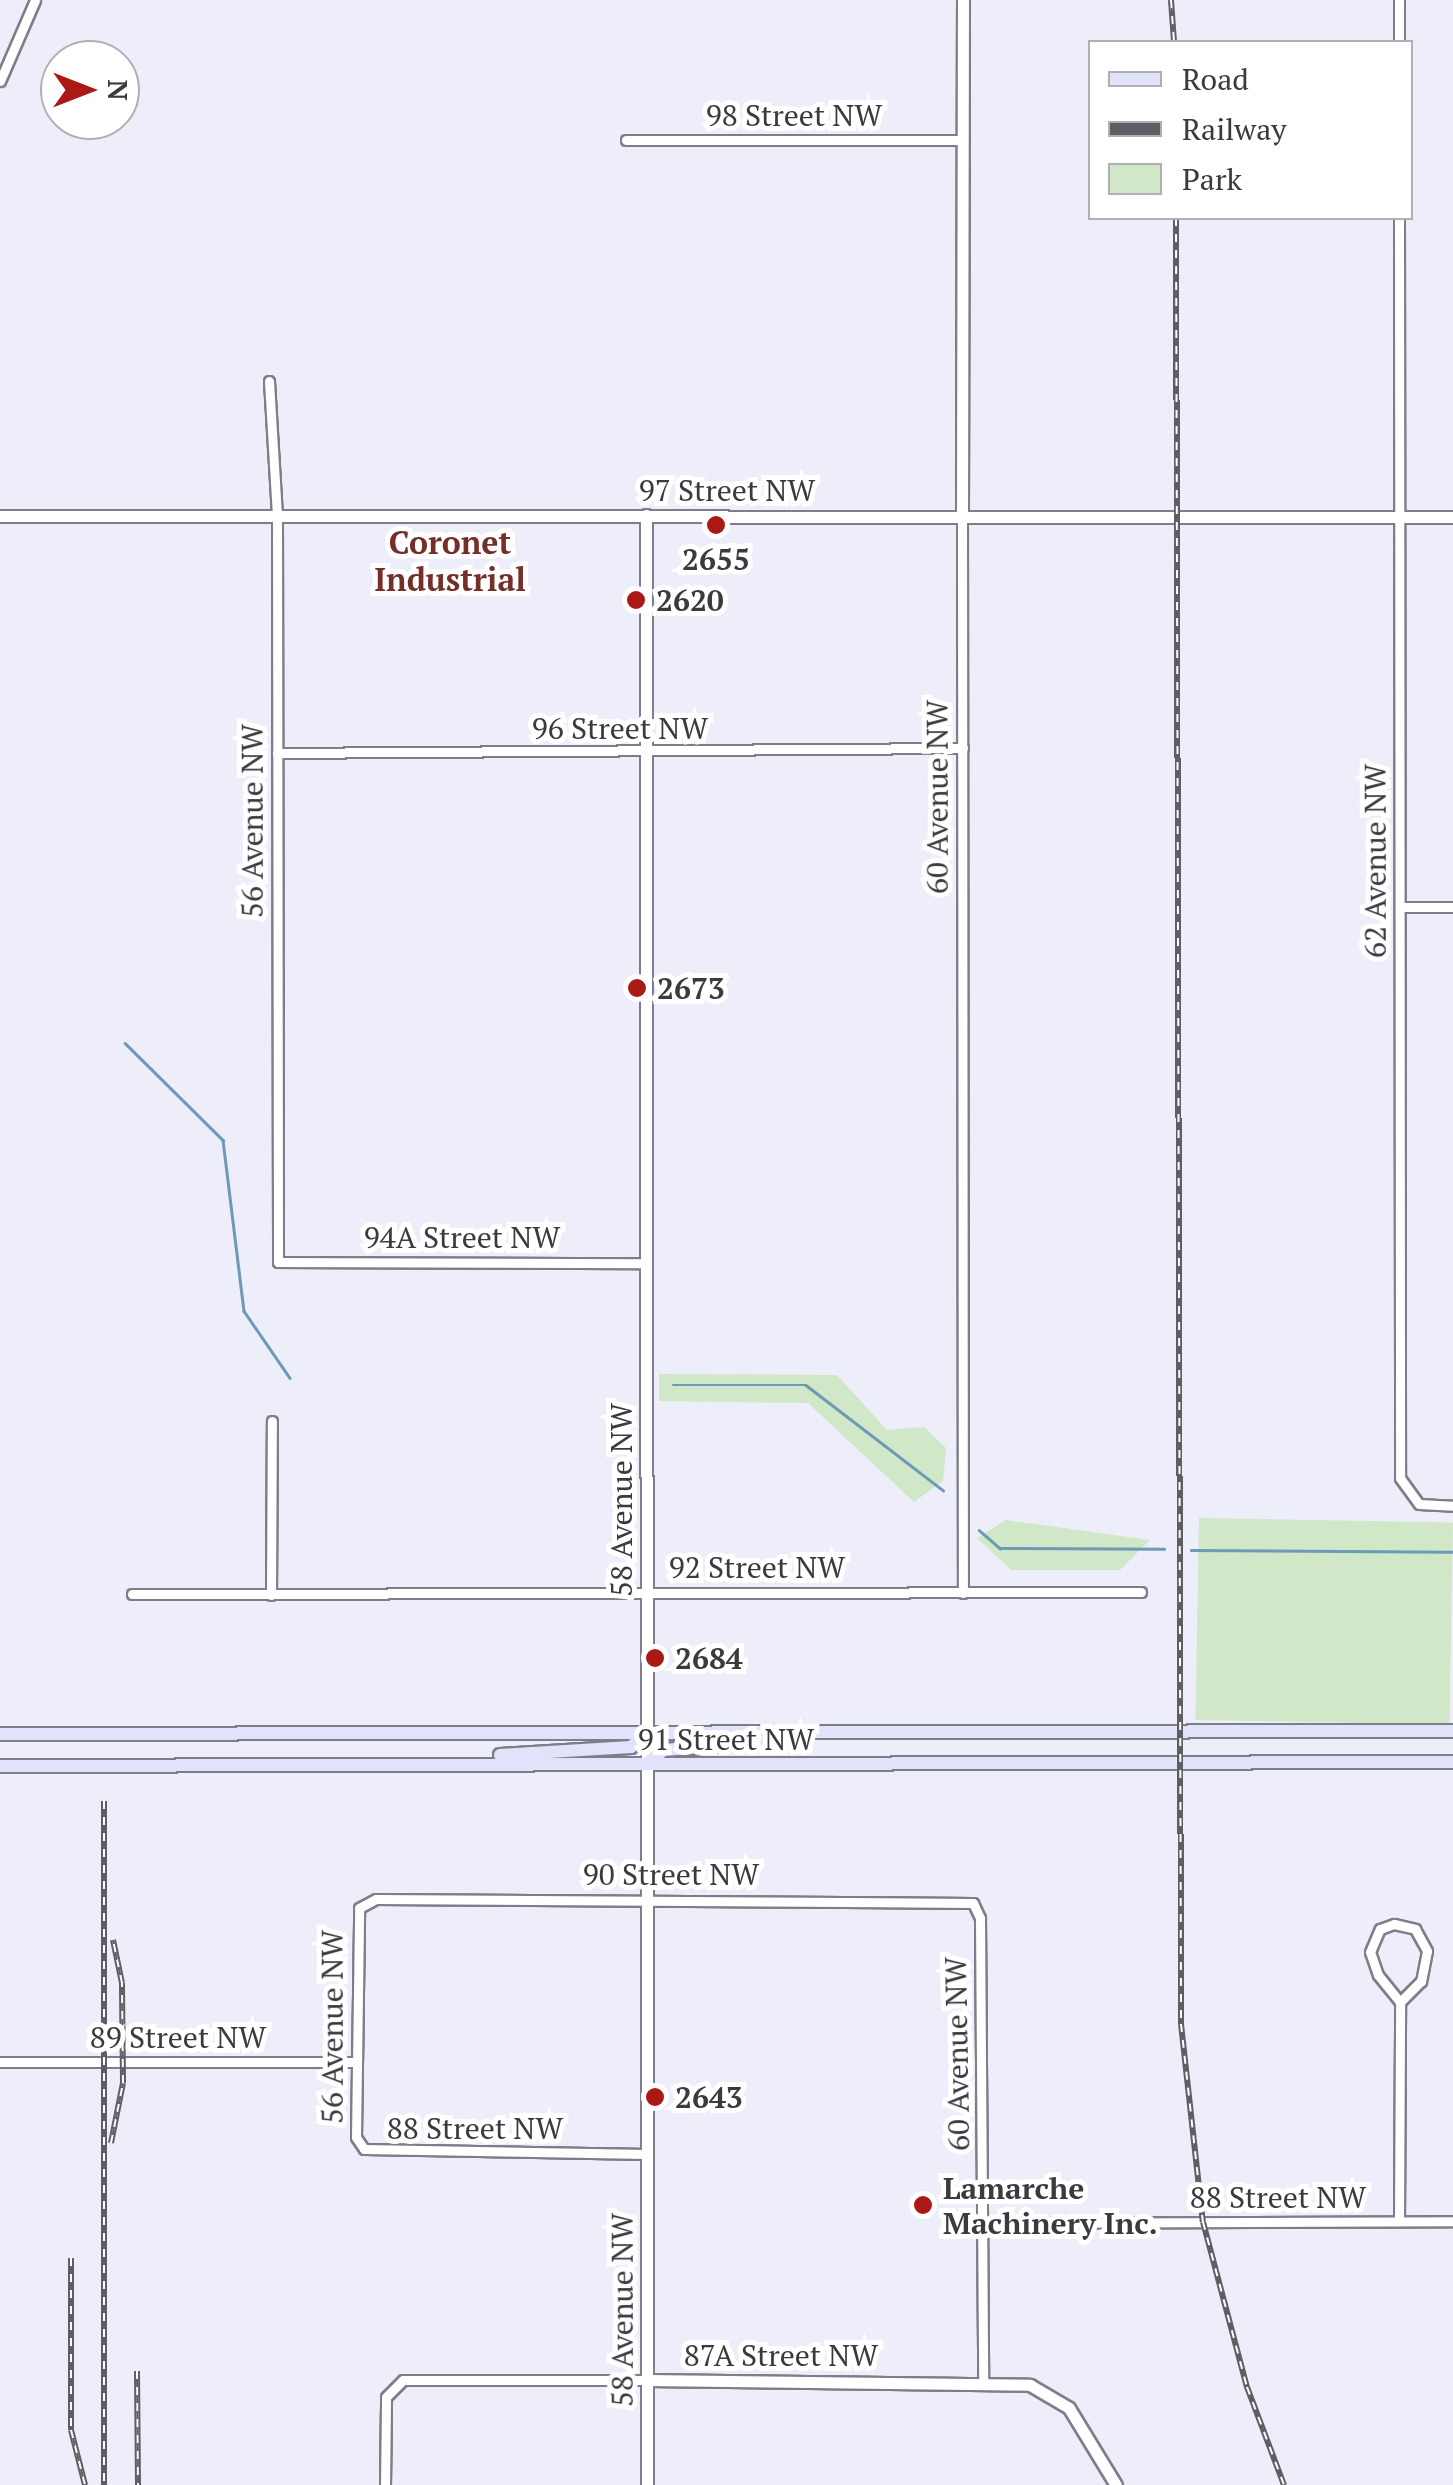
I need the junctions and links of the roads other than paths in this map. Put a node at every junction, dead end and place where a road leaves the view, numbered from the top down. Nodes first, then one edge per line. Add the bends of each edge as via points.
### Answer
1 (35, 0) edge
2 (963, 0) edge
3 (1399, 0) edge
4 (1399, 40) edge
5 (0, 81) edge
6 (626, 140) dead end
7 (962, 140) junction
8 (1399, 220) edge
9 (270, 381) dead end
10 (277, 515) junction
11 (646, 515) junction
12 (962, 515) junction
13 (0, 516) edge
14 (1453, 517) edge
15 (1400, 518) junction
16 (962, 748) junction
17 (277, 753) junction
18 (646, 753) junction
19 (1400, 907) junction
20 (1453, 907) edge
21 (278, 1262) joint
22 (646, 1264) junction
23 (272, 1421) dead end
24 (1453, 1506) edge
25 (646, 1592) junction
26 (1141, 1592) dead end
27 (132, 1594) dead end
28 (963, 1594) junction
29 (272, 1595) junction
30 (1453, 1731) edge
31 (646, 1733) junction
32 (832, 1733) junction
33 (0, 1734) edge
34 (475, 1762) junction
35 (1453, 1762) edge
36 (646, 1764) junction
37 (0, 1766) edge
38 (646, 1898) junction
39 (362, 1905) joint
40 (980, 1908) joint
41 (1400, 2002) junction
42 (0, 2062) edge
43 (356, 2062) junction
44 (364, 2148) joint
45 (647, 2154) junction
46 (1453, 2221) edge
47 (1399, 2222) junction
48 (983, 2223) junction
49 (647, 2380) junction
50 (983, 2380) junction
51 (385, 2485) edge
52 (648, 2485) edge
53 (1116, 2485) edge

1 - 5 street
2 - 7 street, 60 Avenue NW
3 - 4 street
6 - 7 street, 98 Street NW
7 - 12 street, 60 Avenue NW
8 - 15 street, 62 Avenue NW
9 - 10 street, 56 Avenue NW
10 - 11 street, 97 Street NW
10 - 13 street, 97 Street NW
10 - 17 street, 56 Avenue NW
11 - 12 street, 97 Street NW
11 - 18 street, 58 Avenue NW
12 - 15 street, 97 Street NW
12 - 16 street, 60 Avenue NW
14 - 15 street, 97 Street NW
15 - 19 street, 62 Avenue NW
16 - 18 street, 96 Street NW
16 - 28 street, 60 Avenue NW
17 - 18 street, 96 Street NW
17 - 21 street, 56 Avenue NW
18 - 22 street, 58 Avenue NW
19 - 20 street
19 - 24 street, 62 Avenue NW via 1400,1478 1412,1500
21 - 22 street, 94A Street NW
22 - 25 street, 58 Avenue NW
23 - 29 street
25 - 28 street, 92 Street NW
25 - 29 street, 92 Street NW
25 - 31 street, 58 Avenue NW
26 - 28 street, 92 Street NW
27 - 29 street, 92 Street NW
30 - 32 main road, 91 Street NW
31 - 32 main road, 91 Street NW
31 - 33 main road, 91 Street NW
31 - 34 main road via 631,1748 503,1754
31 - 36 street, 58 Avenue NW
32 - 36 main road via 664,1750
34 - 36 main road, 91 Street NW
34 - 37 main road, 91 Street NW
35 - 36 main road, 91 Street NW
36 - 38 street, 58 Avenue NW
38 - 39 street, 90 Street NW via 376,1899
38 - 40 street, 90 Street NW
38 - 45 street, 58 Avenue NW
39 - 43 street, 56 Avenue NW via 356,1920
40 - 48 street, 60 Avenue NW
41 - 41 street via 1370,1952 1373,1938 1394,1924 1415,1929 1427,1951 1420,1980
41 - 47 street
42 - 43 street, 89 Street NW
43 - 44 street, 56 Avenue NW via 356,2137
44 - 45 street, 88 Street NW
45 - 49 street, 58 Avenue NW
46 - 47 street, 88 Street NW
47 - 48 street, 88 Street NW
48 - 50 street, 60 Avenue NW
49 - 50 street, 87A Street NW
49 - 51 street, 87A Street NW via 408,2380 392,2387 385,2404
49 - 52 street, 58 Avenue NW
50 - 53 street, 87A Street NW via 1030,2385 1050,2395 1088,2432

